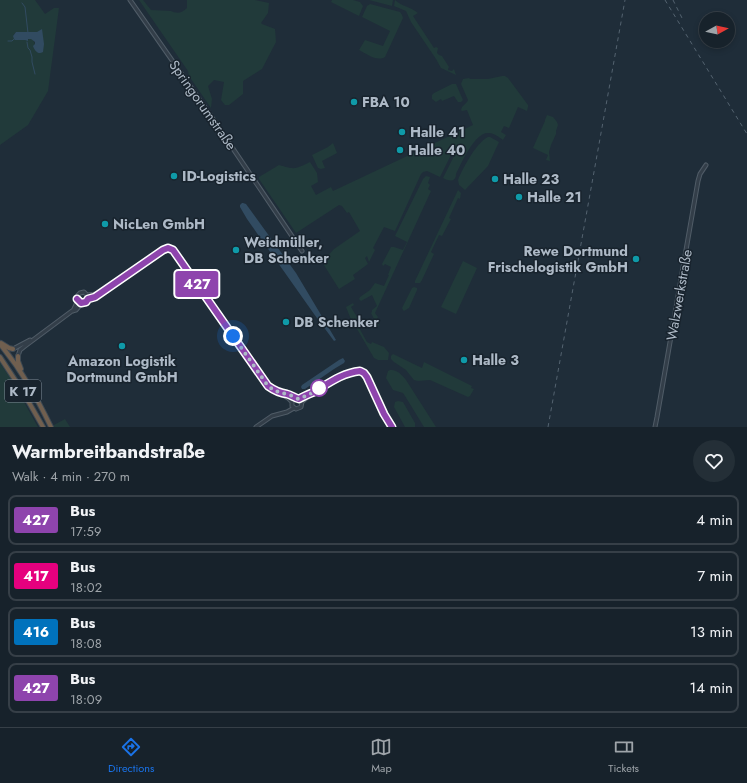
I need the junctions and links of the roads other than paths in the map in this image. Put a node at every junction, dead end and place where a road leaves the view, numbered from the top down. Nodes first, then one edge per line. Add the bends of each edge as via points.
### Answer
1 (130, 0) edge
2 (706, 165) dead end
3 (302, 251) dead end
4 (99, 294) junction
5 (87, 295) junction
6 (88, 299) junction
7 (78, 300) junction
8 (82, 303) junction
9 (73, 311) junction
10 (32, 340) junction
11 (0, 343) edge
12 (13, 349) joint
13 (18, 356) joint
14 (0, 357) edge
15 (22, 373) junction
16 (282, 394) junction
17 (299, 400) junction
18 (292, 405) junction
19 (43, 427) edge
20 (51, 427) edge
21 (256, 427) edge
22 (392, 427) edge
23 (655, 427) edge

1 - 3 street, Springorumstraße
2 - 23 street, Walzwerkstraße via 700,174
4 - 5 street
4 - 6 street
4 - 16 street via 163,250 173,250 268,386
5 - 6 street
5 - 7 street via 84,292 80,293
6 - 8 street
7 - 8 street
7 - 9 street
8 - 9 street
9 - 10 street
10 - 12 street
10 - 13 street via 21,349
11 - 12 highway
11 - 15 highway, K 17
13 - 15 highway
14 - 19 highway, K 17
15 - 20 highway, K 17
16 - 17 street
16 - 18 street
17 - 18 street via 294,399
17 - 18 street via 302,405 299,408
17 - 22 street via 334,379 360,371 367,377
18 - 21 street

